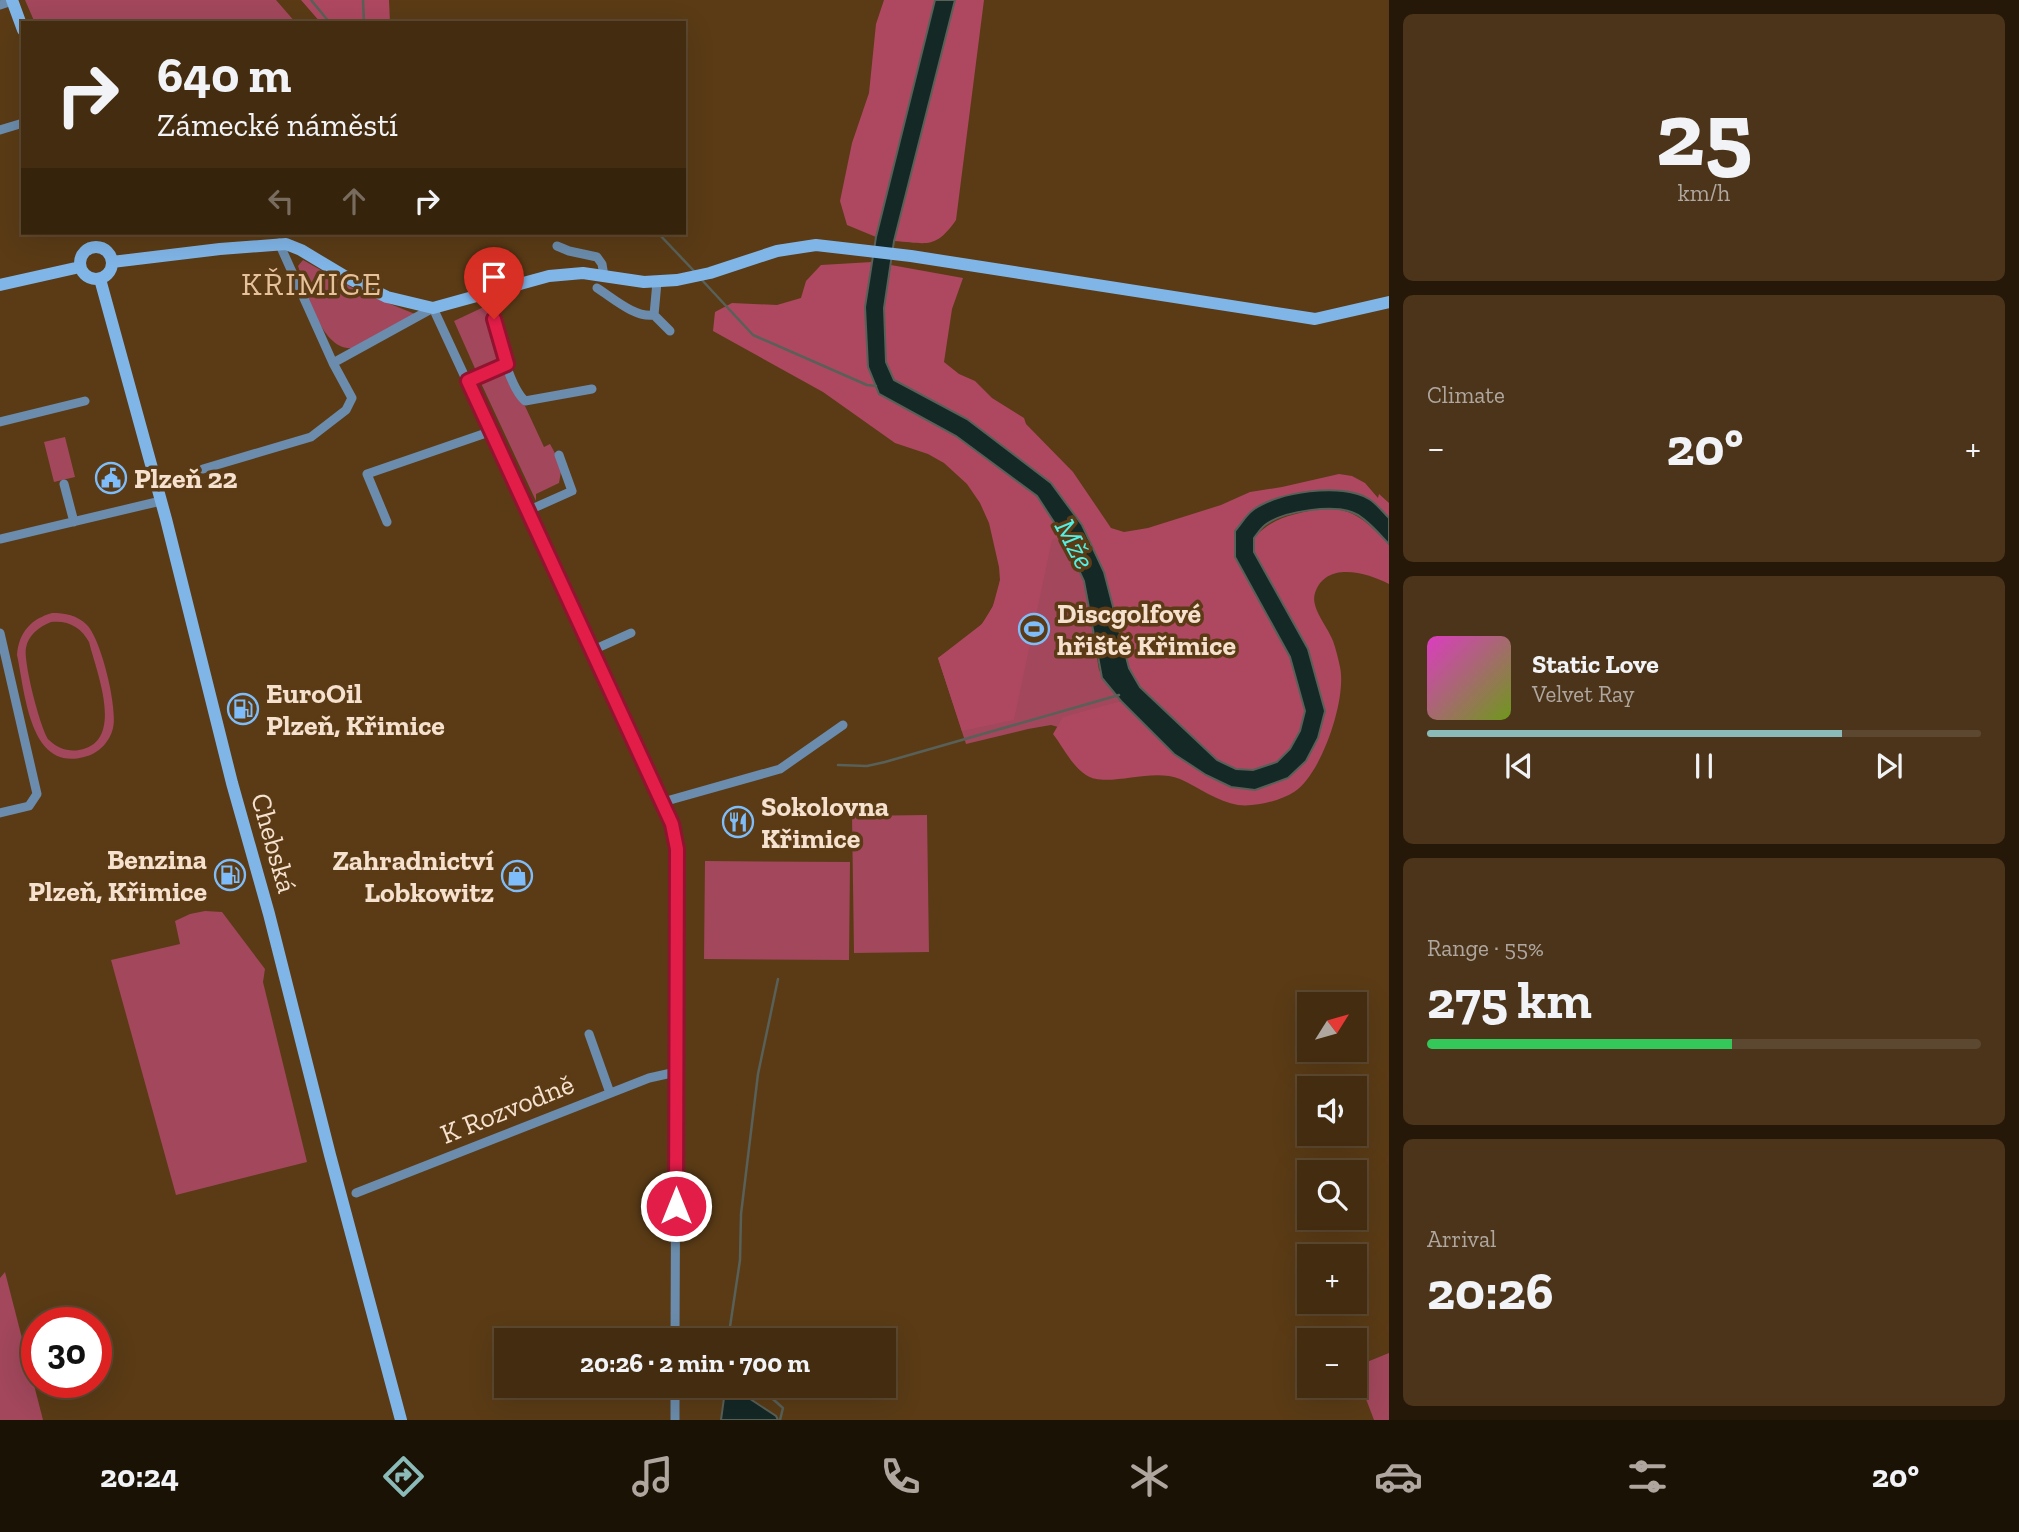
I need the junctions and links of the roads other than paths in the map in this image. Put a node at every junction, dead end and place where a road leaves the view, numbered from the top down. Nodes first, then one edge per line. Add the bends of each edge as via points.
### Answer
1 (12, 0) edge
2 (0, 5) edge
3 (21, 25) edge
4 (21, 124) edge
5 (0, 131) edge
6 (274, 243) junction
7 (557, 246) dead end
8 (112, 262) junction
9 (80, 267) junction
10 (604, 276) junction
11 (100, 279) junction
12 (657, 282) junction
13 (0, 285) edge
14 (597, 288) dead end
15 (489, 302) dead end
16 (1389, 302) edge
17 (433, 308) junction
18 (654, 315) junction
19 (670, 331) dead end
20 (333, 363) junction
21 (507, 364) junction
22 (468, 381) junction
23 (592, 389) dead end
24 (85, 401) dead end
25 (0, 422) edge
26 (492, 431) junction
27 (559, 455) dead end
28 (203, 469) dead end
29 (64, 484) dead end
30 (161, 501) junction
31 (527, 511) junction
32 (74, 522) junction
33 (387, 522) dead end
34 (0, 539) edge
35 (0, 633) edge
36 (631, 634) dead end
37 (593, 650) junction
38 (843, 724) dead end
39 (663, 803) junction
40 (0, 813) edge
41 (589, 1034) dead end
42 (676, 1072) junction
43 (610, 1093) junction
44 (356, 1193) dead end
45 (675, 1328) edge
46 (675, 1398) edge
47 (401, 1420) edge
48 (675, 1420) edge

1 - 2 street
1 - 3 street
4 - 5 street
6 - 8 street
6 - 17 street via 301,250 387,297
6 - 20 street
7 - 10 street via 597,257
8 - 9 street via 105,250 90,241
8 - 11 street via 109,273
9 - 11 street via 90,278
9 - 13 street
10 - 12 street
10 - 17 street via 549,276
11 - 30 street, Chebská
12 - 16 street via 723,269 804,245 911,256 1315,319
12 - 18 street
14 - 18 street via 636,312
15 - 21 street
17 - 20 street
17 - 22 street
18 - 19 street
20 - 28 street via 352,398 346,410 311,437
21 - 22 street
21 - 23 street via 518,395 525,401
22 - 26 street
24 - 25 street
26 - 31 street
26 - 33 street via 367,474
27 - 31 street via 572,491
29 - 32 street
30 - 32 street
30 - 47 street, Chebská
31 - 37 street
32 - 34 street
35 - 40 street via 37,794 29,806
36 - 37 street
37 - 39 street
38 - 39 street via 780,769
39 - 42 street via 677,849
41 - 43 street
42 - 43 street, K Rozvodně
42 - 45 street
43 - 44 street, K Rozvodně
46 - 48 street

